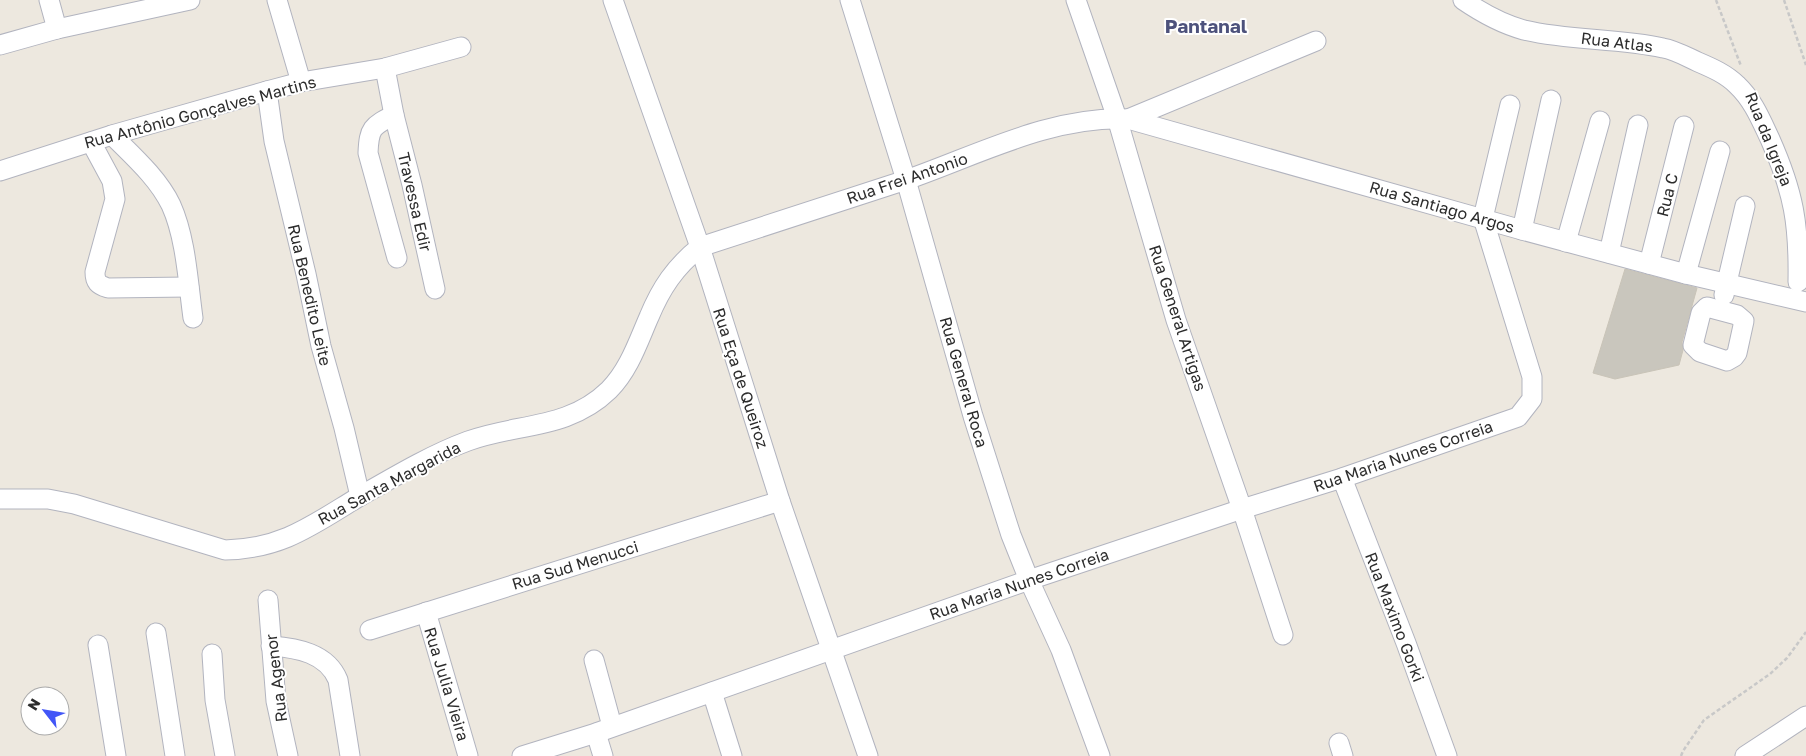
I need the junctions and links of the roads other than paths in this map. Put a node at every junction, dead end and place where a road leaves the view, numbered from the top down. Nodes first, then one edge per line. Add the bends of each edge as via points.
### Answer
1 (49, 0) edge
2 (190, 0) edge
3 (277, 0) edge
4 (613, 0) edge
5 (850, 0) edge
6 (1076, 0) edge
7 (1463, 0) edge
8 (58, 29) junction
9 (1316, 41) dead end
10 (0, 45) edge
11 (461, 47) dead end
12 (385, 68) junction
13 (302, 82) junction
14 (267, 91) junction
15 (1551, 100) dead end
16 (1510, 105) dead end
17 (1757, 110) joint
18 (394, 115) junction
19 (1123, 118) junction
20 (1600, 121) dead end
21 (1638, 125) dead end
22 (1684, 126) dead end
23 (112, 135) junction
24 (91, 142) junction
25 (1720, 151) dead end
26 (0, 171) edge
27 (906, 180) junction
28 (1746, 206) dead end
29 (1483, 218) junction
30 (1522, 230) junction
31 (1566, 242) junction
32 (700, 247) junction
33 (1609, 253) junction
34 (397, 258) dead end
35 (1649, 264) junction
36 (1686, 274) junction
37 (1802, 280) edge
38 (1727, 284) junction
39 (189, 287) junction
40 (435, 289) dead end
41 (1768, 293) junction
42 (1806, 302) edge
43 (1720, 310) dead end
44 (194, 318) dead end
45 (1342, 478) junction
46 (360, 496) junction
47 (0, 499) edge
48 (780, 501) junction
49 (1242, 509) junction
50 (1029, 580) junction
51 (268, 600) dead end
52 (426, 612) junction
53 (370, 630) dead end
54 (156, 633) dead end
55 (1283, 635) dead end
56 (98, 645) dead end
57 (271, 646) junction
58 (832, 650) junction
59 (212, 654) dead end
60 (594, 660) dead end
61 (712, 692) junction
62 (1806, 716) edge
63 (604, 729) junction
64 (116, 756) edge
65 (175, 756) edge
66 (225, 756) edge
67 (288, 756) edge
68 (350, 756) edge
69 (468, 756) edge
70 (522, 756) edge
71 (603, 756) edge
72 (732, 756) edge
73 (868, 756) edge
74 (1100, 756) edge
75 (1447, 756) edge
76 (1745, 756) edge

1 - 8 street
2 - 8 street
3 - 13 street
4 - 32 street, Rua Eça de Queiroz
5 - 27 street, Rua General Roca
6 - 19 street, Rua General Artigas
7 - 17 street, Rua Atlas via 1482,12 1523,29 1664,48 1722,73 1737,85
8 - 10 street
9 - 19 street, Rua Frei Antonio
11 - 12 street, Rua Antônio Gonçalves Martins
12 - 13 street, Rua Antônio Gonçalves Martins
12 - 18 street, Travessa Edir
13 - 14 street, Rua Antônio Gonçalves Martins
14 - 23 street, Rua Antônio Gonçalves Martins
14 - 46 street, Rua Benedito Leite via 274,141 320,346
15 - 30 street
16 - 29 street
17 - 37 street, Rua da Igreja via 1791,191
18 - 34 street, Travessa Edir via 377,124 369,135 368,152
18 - 40 street, Travessa Edir
19 - 27 street, Rua Frei Antonio via 1046,129
19 - 29 street, Rua Santiago Argos
19 - 49 street, Rua General Artigas via 1176,320
20 - 31 street
21 - 33 street
22 - 35 street, Rua C
23 - 24 street, Rua Antônio Gonçalves Martins
23 - 39 street via 157,183 171,205 181,234
24 - 26 street, Rua Antônio Gonçalves Martins
24 - 39 street via 112,181 115,198 95,280 108,288
25 - 36 street
27 - 32 street, Rua Frei Antonio
27 - 50 street, Rua General Roca via 973,416
28 - 38 street
29 - 30 street, Rua Santiago Argos
29 - 45 street, Rua Maria Nunes Correia via 1532,377 1532,399 1518,417
30 - 31 street, Rua Santiago Argos
31 - 33 street, Rua Santiago Argos
32 - 46 street, Rua Santa Margarida via 675,270 660,294 622,372 609,389 590,405 551,423 470,441
32 - 48 street, Rua Eça de Queiroz
33 - 35 street, Rua Santiago Argos
35 - 36 street, Rua Santiago Argos
36 - 38 street, Rua Santiago Argos
37 - 41 street
38 - 41 street, Rua Santiago Argos
38 - 43 street
39 - 44 street
41 - 42 street, Rua Santiago Argos
45 - 49 street, Rua Maria Nunes Correia
45 - 75 street, Rua Maximo Gorki
46 - 47 street, Rua Santa Margarida via 294,536 246,550 225,550 200,544 74,504 48,499
48 - 52 street, Rua Sud Menucci
48 - 58 street, Rua Eça de Queiroz
49 - 50 street, Rua Maria Nunes Correia
49 - 55 street, Rua General Artigas
50 - 58 street, Rua Maria Nunes Correia
50 - 74 street, Rua General Roca via 1061,650
51 - 57 street, Rua Agenor
52 - 53 street, Rua Sud Menucci
52 - 69 street, Rua Julia Vieira
54 - 65 street
56 - 64 street
57 - 67 street, Rua Agenor via 276,701
57 - 68 street via 308,652 334,672
58 - 61 street, Rua Maria Nunes Correia
58 - 73 street, Rua Eça de Queiroz
59 - 66 street via 215,700
60 - 63 street
61 - 63 street, Rua Maria Nunes Correia
61 - 72 street
62 - 76 street
63 - 70 street, Rua Maria Nunes Correia
63 - 71 street

